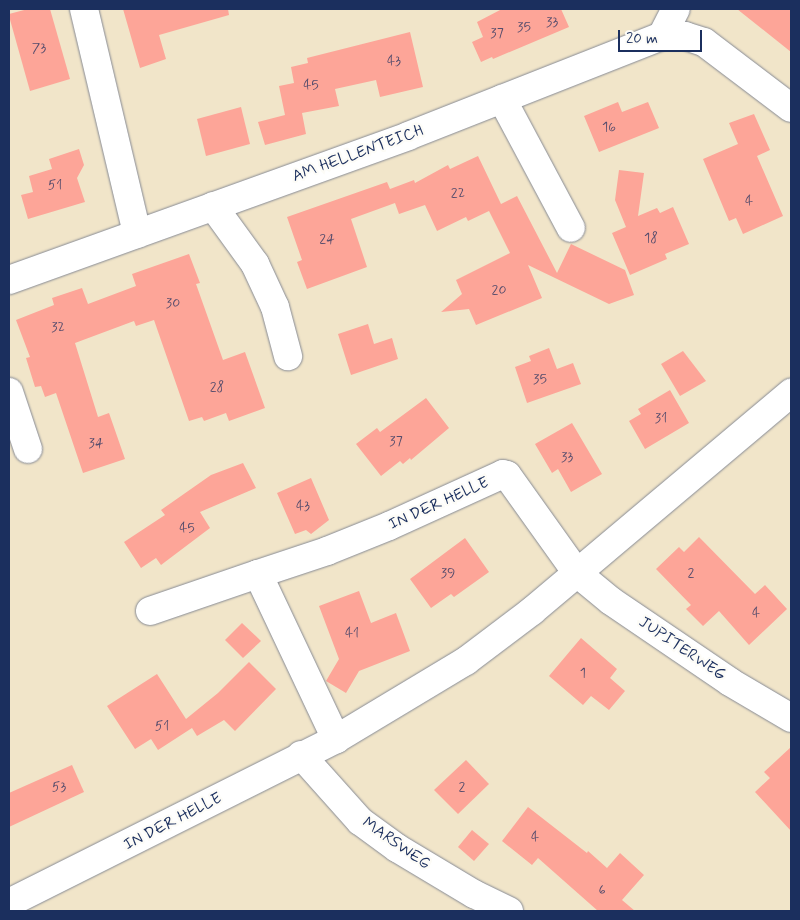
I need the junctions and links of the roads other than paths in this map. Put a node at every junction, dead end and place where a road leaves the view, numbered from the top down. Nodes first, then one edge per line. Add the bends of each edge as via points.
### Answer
1 (84, 9) edge
2 (676, 9) edge
3 (662, 36) junction
4 (502, 99) junction
5 (791, 108) edge
6 (213, 206) junction
7 (571, 228) dead end
8 (137, 234) junction
9 (9, 280) edge
10 (288, 356) dead end
11 (9, 392) edge
12 (791, 393) edge
13 (28, 449) dead end
14 (577, 573) junction
15 (258, 574) junction
16 (150, 611) dead end
17 (791, 718) edge
18 (336, 738) junction
19 (301, 755) junction
20 (10, 902) edge
21 (509, 911) edge

1 - 8 street
2 - 3 street
3 - 4 street, AM HELLENTEICH
3 - 5 street, AM HELLENTEICH via 685,36 704,42
4 - 6 street, AM HELLENTEICH
4 - 7 street
6 - 8 street, AM HELLENTEICH
6 - 10 street via 255,264 275,306
8 - 9 street, AM HELLENTEICH
11 - 13 street
12 - 14 street, IN DER HELLE
14 - 15 street, IN DER HELLE via 510,478 503,474 328,551
14 - 17 street, JUPITERWEG via 611,601 714,671
14 - 18 street, IN DER HELLE via 500,638
15 - 16 street, IN DER HELLE
15 - 18 street
18 - 19 street, IN DER HELLE
19 - 20 street, IN DER HELLE
19 - 21 street, MARSWEG via 368,826 397,848

